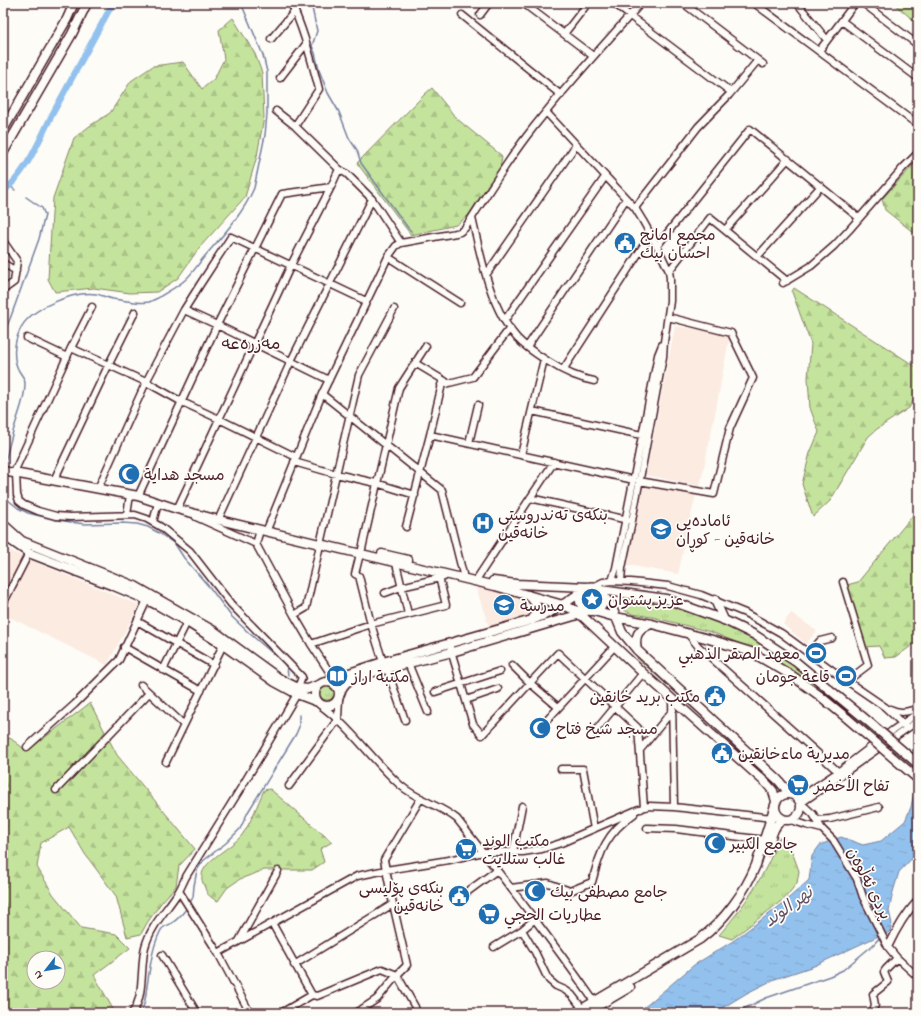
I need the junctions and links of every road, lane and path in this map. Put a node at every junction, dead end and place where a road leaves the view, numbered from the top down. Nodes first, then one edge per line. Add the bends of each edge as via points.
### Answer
1 (74, 3) edge
2 (87, 3) edge
3 (291, 3) edge
4 (489, 3) edge
5 (523, 3) edge
6 (588, 3) edge
7 (614, 3) edge
8 (642, 3) edge
9 (683, 3) edge
10 (754, 3) edge
11 (797, 3) edge
12 (846, 3) edge
13 (855, 3) edge
14 (863, 3) edge
15 (851, 9) junction
16 (295, 11) junction
17 (462, 15) dead end
18 (480, 15) dead end
19 (630, 16) junction
20 (842, 21) junction
21 (564, 34) junction
22 (270, 39) dead end
23 (827, 40) junction
24 (306, 44) junction
25 (918, 44) edge
26 (819, 51) junction
27 (593, 56) junction
28 (280, 78) dead end
29 (918, 78) edge
30 (731, 92) junction
31 (560, 95) junction
32 (276, 111) dead end
33 (546, 112) junction
34 (918, 125) edge
35 (295, 126) junction
36 (3, 130) edge
37 (576, 145) junction
38 (3, 153) edge
39 (918, 153) edge
40 (788, 159) junction
41 (339, 169) junction
42 (605, 177) junction
43 (821, 186) junction
44 (331, 188) junction
45 (372, 199) junction
46 (626, 199) junction
47 (635, 208) junction
48 (472, 218) junction
49 (859, 218) junction
50 (725, 230) junction
51 (651, 234) junction
52 (3, 241) edge
53 (401, 243) junction
54 (657, 246) junction
55 (255, 248) junction
56 (388, 257) junction
57 (757, 257) junction
58 (3, 264) edge
59 (291, 265) junction
60 (16, 271) junction
61 (669, 271) junction
62 (486, 276) junction
63 (329, 283) junction
64 (3, 290) edge
65 (366, 301) junction
66 (460, 303) dead end
67 (92, 307) dead end
68 (394, 309) dead end
69 (184, 310) junction
70 (135, 312) dead end
71 (668, 317) junction
72 (505, 320) junction
73 (217, 325) junction
74 (510, 328) junction
75 (27, 338) dead end
76 (254, 343) junction
77 (426, 346) dead end
78 (527, 347) junction
79 (71, 348) junction
80 (67, 356) junction
81 (544, 359) junction
82 (291, 361) junction
83 (415, 363) junction
84 (108, 366) junction
85 (562, 370) junction
86 (329, 380) junction
87 (594, 381) dead end
88 (146, 382) junction
89 (444, 382) junction
90 (322, 394) junction
91 (182, 402) junction
92 (478, 404) dead end
93 (532, 411) junction
94 (350, 415) junction
95 (219, 419) junction
96 (430, 435) junction
97 (645, 436) junction
98 (257, 437) junction
99 (386, 444) junction
100 (469, 444) junction
101 (521, 455) junction
102 (295, 460) junction
103 (554, 462) junction
104 (3, 466) edge
105 (14, 470) junction
106 (3, 471) edge
107 (420, 472) junction
108 (336, 474) junction
109 (56, 476) junction
110 (636, 480) junction
111 (376, 483) junction
112 (100, 484) junction
113 (140, 492) junction
114 (130, 495) junction
115 (415, 495) junction
116 (530, 498) junction
117 (158, 503) junction
118 (180, 507) junction
119 (127, 515) junction
120 (220, 516) junction
121 (629, 520) junction
122 (153, 522) junction
123 (3, 524) edge
124 (406, 527) dead end
125 (264, 529) junction
126 (3, 535) edge
127 (321, 542) junction
128 (256, 544) junction
129 (361, 552) junction
130 (29, 553) junction
131 (396, 563) junction
132 (463, 574) junction
133 (439, 575) junction
134 (478, 578) junction
135 (612, 581) junction
136 (621, 582) junction
137 (843, 582) dead end
138 (401, 587) junction
139 (593, 590) junction
140 (385, 593) dead end
141 (528, 595) junction
142 (147, 600) junction
143 (715, 600) junction
144 (3, 604) edge
145 (563, 605) junction
146 (592, 611) junction
147 (408, 614) junction
148 (581, 614) junction
149 (294, 615) junction
150 (615, 617) junction
151 (532, 620) junction
152 (724, 620) junction
153 (137, 621) junction
154 (188, 622) junction
155 (370, 624) junction
156 (652, 624) junction
157 (689, 635) junction
158 (832, 638) dead end
159 (176, 644) junction
160 (311, 644) junction
161 (223, 645) junction
162 (124, 647) junction
163 (614, 647) junction
164 (451, 648) junction
165 (637, 650) junction
166 (809, 654) junction
167 (408, 663) junction
168 (214, 664) junction
169 (385, 665) junction
170 (512, 665) dead end
171 (163, 670) junction
172 (500, 671) dead end
173 (643, 673) junction
174 (585, 678) junction
175 (330, 680) junction
176 (847, 681) junction
177 (530, 682) junction
178 (461, 683) junction
179 (141, 685) dead end
180 (318, 685) junction
181 (498, 689) dead end
182 (201, 691) junction
183 (298, 691) junction
184 (435, 692) dead end
185 (149, 693) junction
186 (339, 693) junction
187 (466, 700) junction
188 (675, 702) junction
189 (319, 703) junction
190 (558, 707) junction
191 (615, 707) junction
192 (885, 707) junction
193 (918, 708) edge
194 (428, 712) dead end
195 (672, 712) junction
196 (918, 713) edge
197 (548, 718) dead end
198 (338, 719) junction
199 (405, 720) dead end
200 (918, 720) edge
201 (184, 725) junction
202 (905, 726) junction
203 (638, 735) junction
204 (591, 736) dead end
205 (646, 742) junction
206 (27, 747) dead end
207 (640, 750) junction
208 (166, 762) dead end
209 (918, 764) edge
210 (561, 769) dead end
211 (840, 773) junction
212 (918, 780) edge
213 (289, 786) dead end
214 (56, 790) dead end
215 (790, 794) junction
216 (421, 798) junction
217 (800, 802) junction
218 (776, 803) junction
219 (522, 806) dead end
220 (644, 807) junction
221 (674, 807) junction
222 (879, 807) dead end
223 (771, 818) junction
224 (785, 819) junction
225 (817, 820) junction
226 (647, 828) dead end
227 (594, 829) junction
228 (822, 829) junction
229 (764, 840) junction
230 (483, 852) junction
231 (513, 852) junction
232 (278, 870) dead end
233 (386, 870) junction
234 (497, 870) junction
235 (511, 888) junction
236 (179, 891) junction
237 (467, 892) dead end
238 (918, 900) edge
239 (393, 904) junction
240 (535, 919) junction
241 (272, 923) junction
242 (522, 930) junction
243 (239, 941) junction
244 (494, 947) dead end
245 (888, 947) junction
246 (218, 953) junction
247 (162, 955) dead end
248 (897, 958) junction
249 (294, 965) junction
250 (397, 975) junction
251 (917, 976) edge
252 (312, 995) junction
253 (596, 1004) junction
254 (585, 1011) edge
255 (132, 1013) edge
256 (196, 1013) edge
257 (250, 1013) edge
258 (281, 1013) edge
259 (356, 1013) edge
260 (416, 1013) edge
261 (575, 1013) edge
262 (872, 1013) edge

1 - 36 main road
2 - 38 main road via 72,34
3 - 16 street
4 - 18 street
5 - 21 street
6 - 21 street
7 - 19 street
8 - 19 street
9 - 30 street via 760,62
10 - 26 street
11 - 23 street
12 - 15 street
13 - 15 street
14 - 25 street
15 - 20 street
16 - 22 street
16 - 24 street
17 - 31 street
19 - 27 street
19 - 30 street
20 - 23 street
20 - 29 street
21 - 27 street
23 - 26 street
24 - 28 street
24 - 35 street via 319,89
26 - 34 street
27 - 31 street
30 - 47 street via 698,127
31 - 33 street
32 - 35 street
33 - 37 street
33 - 48 street via 517,150
35 - 41 street
37 - 42 street
37 - 62 street
39 - 49 street
40 - 43 street
40 - 50 street
40 - 54 street via 750,129
41 - 44 street
41 - 45 street
42 - 46 street
42 - 72 street
43 - 49 street
43 - 57 street
44 - 55 street via 282,194
44 - 59 street
45 - 53 street
45 - 63 street
46 - 47 street
46 - 78 street
47 - 51 street
48 - 53 street via 460,232
48 - 62 street
49 - 57 street via 823,256 785,282
50 - 57 street
50 - 61 street via 710,218
51 - 54 street
51 - 85 street
52 - 60 street via 17,261
53 - 56 street
54 - 61 street
55 - 59 street
55 - 69 street via 231,237
55 - 73 street
56 - 65 street
56 - 66 street
58 - 60 street
59 - 63 street
59 - 76 street
60 - 64 street via 14,282
61 - 71 street via 671,281
62 - 72 street
63 - 65 street
63 - 82 street
65 - 86 street
67 - 79 street
68 - 94 street via 359,375
69 - 73 street
69 - 88 street
70 - 84 street
71 - 97 street via 664,342 658,355
71 - 110 street via 731,333 753,378 730,428 714,494
72 - 74 street
73 - 76 street
73 - 91 street
74 - 78 street
74 - 89 street via 473,377
75 - 80 street
76 - 82 street
76 - 95 street
77 - 83 street
78 - 81 street
79 - 80 street
79 - 84 street
80 - 105 street
81 - 85 street
81 - 93 street
82 - 86 street
82 - 98 street
83 - 89 street
83 - 99 street via 399,388
84 - 88 street
84 - 109 street
85 - 87 street
86 - 90 street
88 - 91 street
88 - 112 street
89 - 96 street
90 - 94 street
90 - 102 street
91 - 95 street
91 - 113 street
92 - 100 street
93 - 97 street
93 - 101 street
94 - 99 street
94 - 108 street
95 - 98 street
95 - 118 street
96 - 100 street
96 - 107 street
97 - 110 street
98 - 102 street
98 - 120 street
99 - 107 street
99 - 111 street
100 - 101 street
101 - 103 street
102 - 108 street
102 - 125 street
103 - 110 street
103 - 116 street
104 - 105 main road
105 - 106 main road
105 - 109 main road
105 - 114 main road
105 - 119 street via 19,501 38,511 70,517
107 - 115 street
107 - 132 street via 442,490
108 - 111 street
108 - 127 street
109 - 112 main road
110 - 121 street
111 - 115 street
111 - 129 street
112 - 113 main road
113 - 118 main road
114 - 117 main road
114 - 119 street
115 - 124 street
116 - 121 street
116 - 134 street
117 - 118 main road
117 - 122 street
118 - 120 main road
118 - 125 main road
118 - 128 street
119 - 122 street
120 - 125 main road
121 - 135 street
121 - 136 street
122 - 183 street via 190,551 231,604 302,677
123 - 183 main road via 22,541 135,586 169,604 214,631
125 - 127 main road
125 - 128 street
126 - 130 main road
127 - 129 main road
127 - 149 street via 306,608
128 - 149 street
129 - 131 main road
129 - 132 main road
129 - 155 street via 356,574 359,576
130 - 142 main road
130 - 144 street
131 - 133 main road
131 - 138 street
132 - 134 main road
133 - 138 street
133 - 141 main road
133 - 147 street via 446,605
134 - 139 main road via 516,584
135 - 136 street
135 - 139 street via 603,582
136 - 143 street via 668,586
137 - 176 street via 868,665
138 - 140 street
138 - 147 street
139 - 145 main road
139 - 146 main road via 603,603
139 - 146 main road via 580,596 583,607
139 - 150 main road via 611,605
139 - 152 main road via 666,599
141 - 145 main road
141 - 151 main road via 536,607 536,614
142 - 153 street
142 - 154 main road
143 - 152 main road
143 - 166 street via 781,632
145 - 148 main road
145 - 151 main road via 543,617
146 - 148 main road
146 - 150 main road
147 - 155 street
148 - 163 main road
148 - 164 main road
149 - 160 street
150 - 156 main road
150 - 165 main road via 622,632
151 - 164 main road
152 - 209 main road, bridge via 756,635 796,662
153 - 159 street
153 - 162 street
154 - 159 street
154 - 161 main road
155 - 160 street
155 - 169 street
156 - 157 main road
156 - 165 main road via 645,626 636,636
157 - 211 street via 698,646
157 - 212 main road, bridge via 750,652 791,675 848,719
158 - 166 street via 820,640
159 - 168 street
159 - 171 street
160 - 175 street
161 - 168 street
161 - 183 main road via 275,682
162 - 171 street
162 - 206 street via 118,660 75,704
163 - 173 main road
163 - 174 street
164 - 167 main road
164 - 169 main road
164 - 178 street
165 - 215 main road via 773,775
166 - 176 street
167 - 169 main road
167 - 194 street
168 - 182 street
169 - 175 main road
169 - 186 main road via 347,681
169 - 199 street
170 - 177 street
171 - 182 street
172 - 178 street
173 - 188 main road
173 - 191 street
174 - 177 street via 558,653
174 - 190 street
174 - 191 street
175 - 180 main road
175 - 186 main road
176 - 192 street
177 - 187 street via 482,735 473,724
177 - 190 street
178 - 184 street
178 - 187 street
179 - 185 street
180 - 183 main road
180 - 189 main road via 315,696
181 - 187 street
182 - 201 street
183 - 189 main road
183 - 236 street
185 - 201 street
185 - 214 street
186 - 189 main road via 337,702 331,706
186 - 198 street
188 - 195 street
188 - 218 main road via 766,783 773,791
189 - 198 street
190 - 197 street
191 - 203 street via 638,728
191 - 204 street
192 - 193 street via 900,712
192 - 202 street
195 - 205 street
195 - 221 street
196 - 202 street
198 - 213 street
198 - 216 street via 386,772
200 - 202 street
201 - 208 street
202 - 211 street
203 - 205 street
203 - 207 street
205 - 207 street
207 - 220 street
210 - 227 street via 583,769
211 - 217 street
215 - 217 main road
215 - 218 main road via 782,795
216 - 230 street via 449,812
216 - 233 street via 384,860
217 - 224 main road via 801,813 795,819
217 - 225 street, پردی ئەڵوەن
218 - 223 main road
218 - 224 main road via 776,812
219 - 231 street
220 - 221 street
220 - 227 street
220 - 235 street via 621,823 610,836 596,864 592,882 570,891 548,883
221 - 223 street
222 - 225 street
223 - 224 street
223 - 229 main road
224 - 228 street
224 - 253 main road via 774,828 762,867 748,894 715,933 703,943
225 - 228 street, پردی ئەڵوەن
226 - 229 street
227 - 231 street via 542,849
228 - 245 street, پردی ئەڵوەن via 833,840 857,879 863,897
229 - 253 main road via 746,887 712,930
230 - 231 street
230 - 233 street
230 - 234 street
232 - 243 street
233 - 239 street
233 - 241 street via 357,876
234 - 235 street
234 - 237 street
235 - 240 street
236 - 246 street
236 - 255 street via 148,938 138,1002
238 - 245 street via 901,922
239 - 249 street
239 - 250 street via 407,965
240 - 242 street
240 - 253 street
241 - 243 street
241 - 249 street
242 - 244 street
242 - 254 street via 546,975 556,986 572,995
243 - 246 street
245 - 248 street, پردی ئەڵوەن
246 - 257 street
247 - 256 street
248 - 251 street, پردی ئەڵوەن
248 - 262 street via 884,972 888,982 873,994 875,1005
249 - 252 street
250 - 252 street via 382,969 317,996
250 - 259 street via 377,999
250 - 260 street
252 - 258 street
253 - 254 main road
254 - 261 main road

